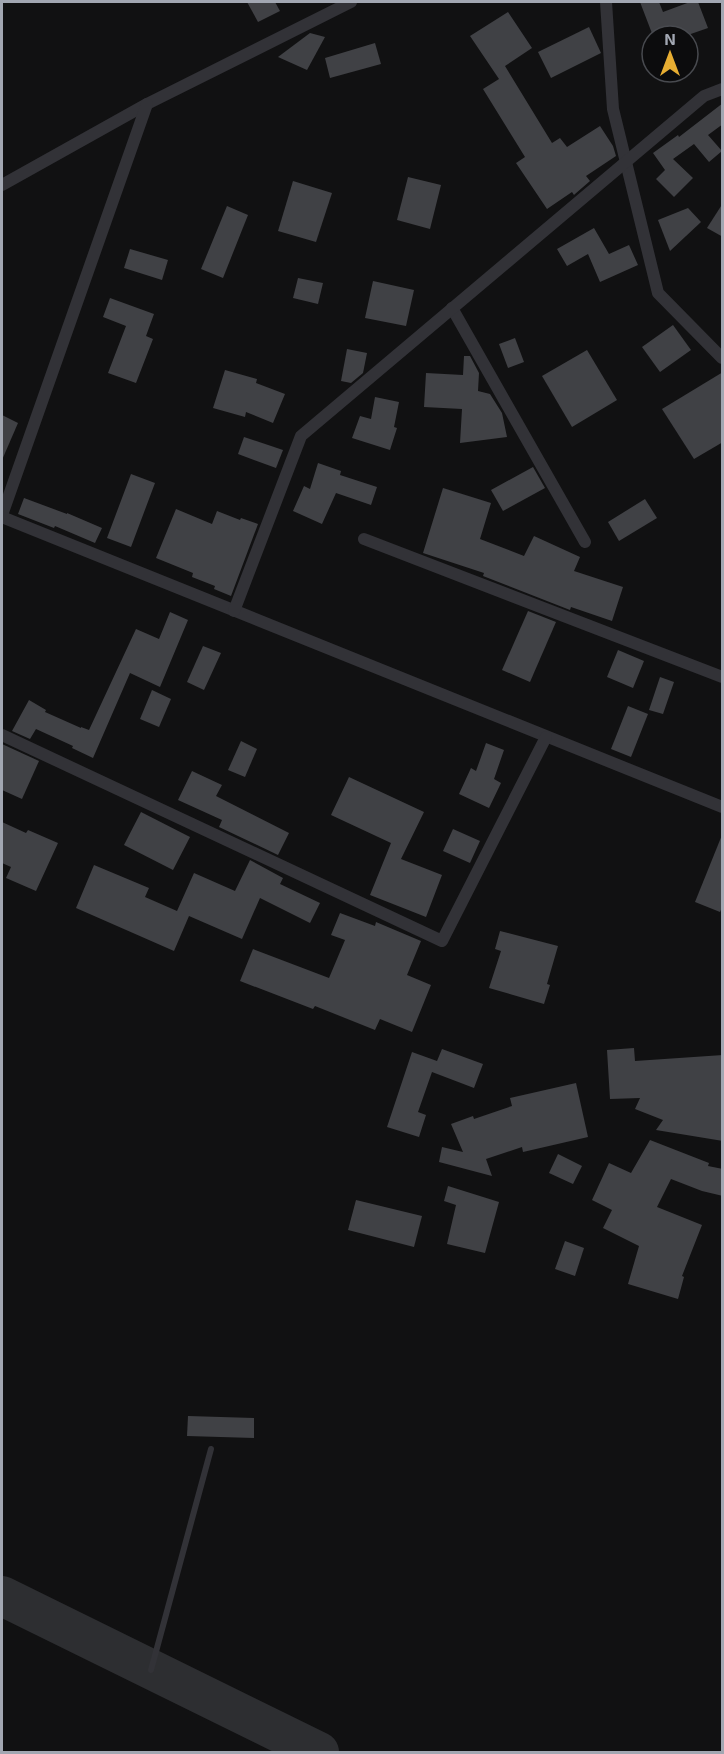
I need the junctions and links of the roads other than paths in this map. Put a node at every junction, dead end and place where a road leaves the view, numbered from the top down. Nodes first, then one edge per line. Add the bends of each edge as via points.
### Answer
1 (351, 2) edge
2 (606, 2) edge
3 (723, 90) edge
4 (147, 104) junction
5 (626, 161) junction
6 (2, 185) edge
7 (452, 308) junction
8 (723, 358) edge
9 (2, 516) edge
10 (364, 539) dead end
11 (585, 542) dead end
12 (234, 611) junction
13 (723, 677) edge
14 (2, 735) edge
15 (546, 737) junction
16 (723, 807) edge
17 (211, 1449) dead end
18 (151, 1670) dead end

1 - 4 street
2 - 5 street via 613,109
3 - 5 street via 704,96
4 - 6 street
4 - 9 street
5 - 7 street
5 - 8 street via 658,293
7 - 11 street
7 - 12 street via 301,436
9 - 12 street
10 - 13 street
12 - 15 street
14 - 15 street via 442,941
15 - 16 street
17 - 18 lane

